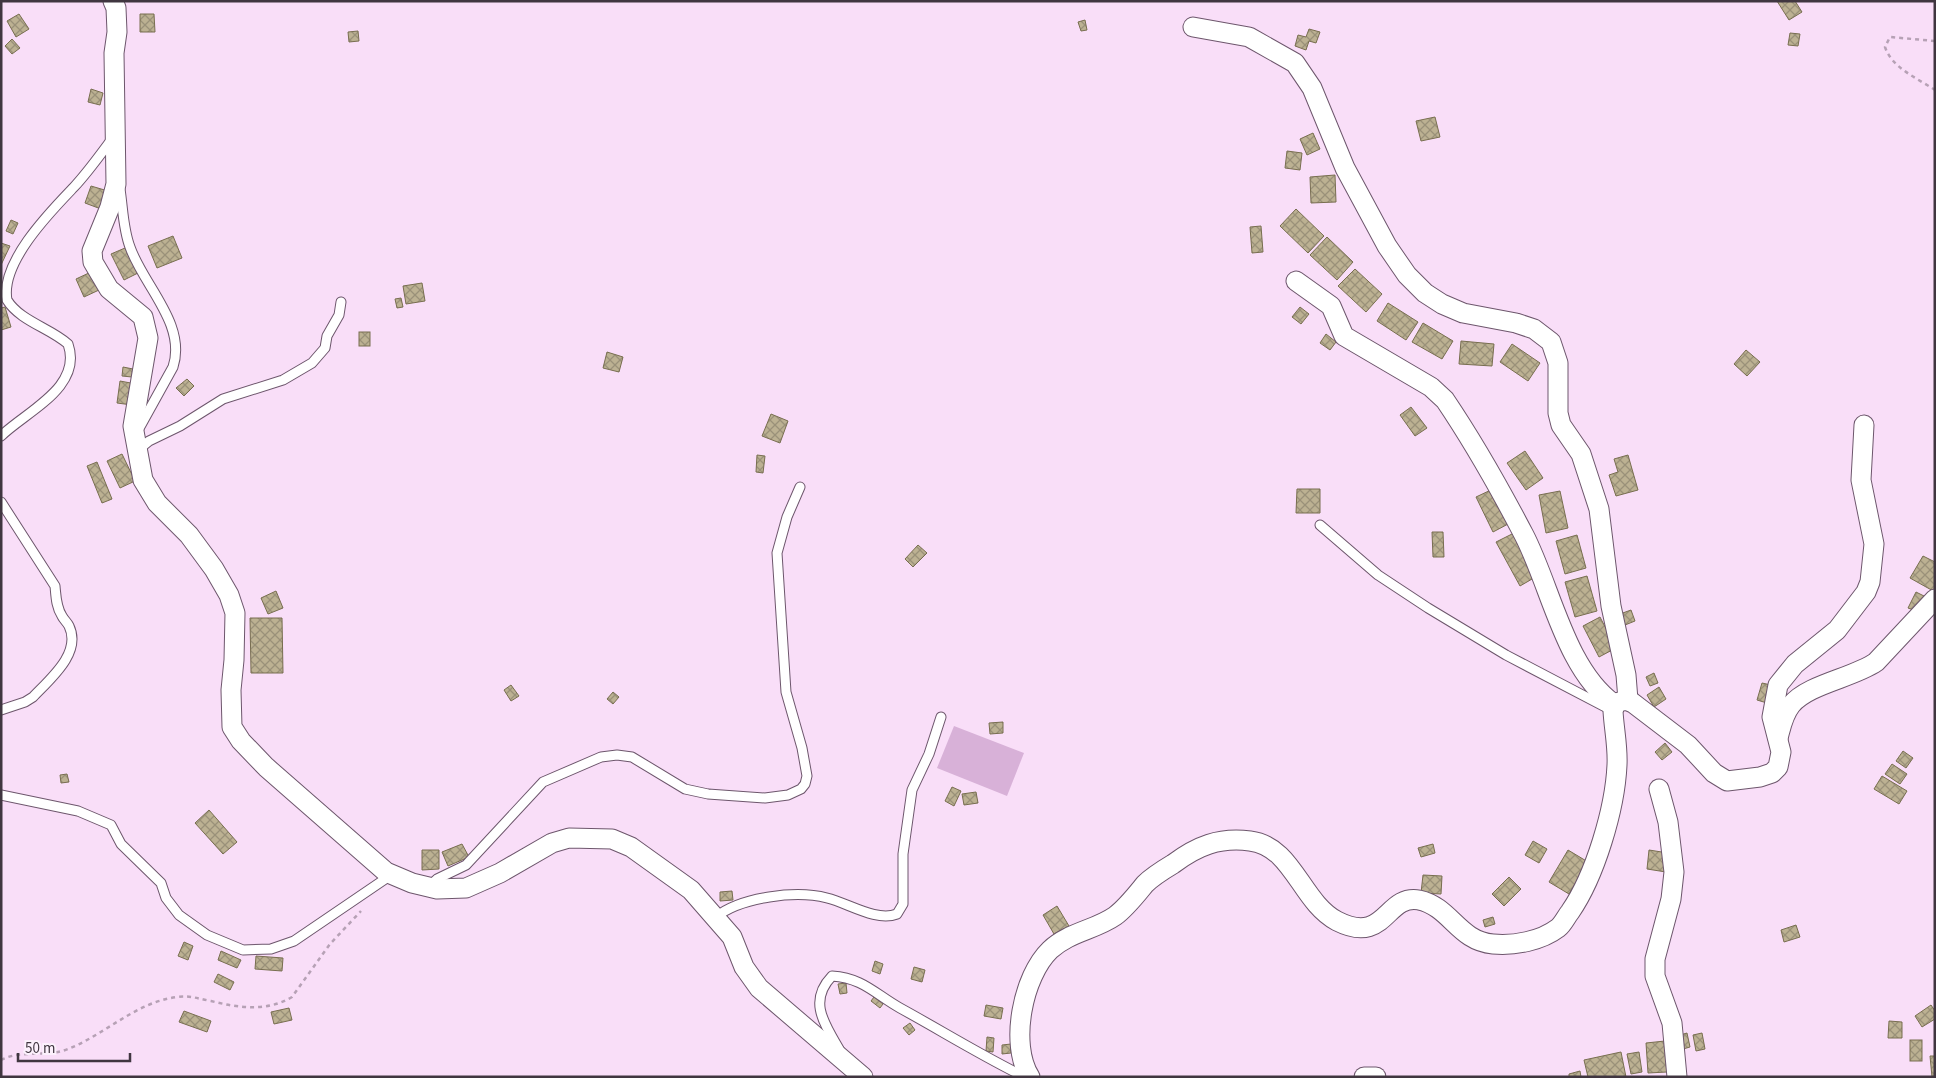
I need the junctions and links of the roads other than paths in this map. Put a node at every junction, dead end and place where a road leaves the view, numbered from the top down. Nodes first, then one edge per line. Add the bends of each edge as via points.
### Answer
1 (113, 1) edge
2 (1193, 27) dead end
3 (117, 133) junction
4 (116, 170) junction
5 (1296, 281) dead end
6 (341, 302) dead end
7 (1864, 425) dead end
8 (1, 436) edge
9 (137, 444) junction
10 (800, 487) dead end
11 (1, 502) edge
12 (1320, 525) dead end
13 (1935, 599) edge
14 (1618, 705) junction
15 (1, 710) edge
16 (941, 717) dead end
17 (1778, 739) junction
18 (1659, 789) dead end
19 (1, 795) edge
20 (391, 875) junction
21 (428, 887) junction
22 (716, 917) junction
23 (848, 1064) junction
24 (863, 1077) edge
25 (1025, 1077) edge
26 (1030, 1077) edge
27 (1364, 1077) edge
28 (1376, 1077) edge
29 (1677, 1077) edge

1 - 3 street via 117,32 114,53
2 - 14 street via 1249,37 1295,63 1312,88 1345,168 1387,246 1425,293 1463,313 1534,329 1551,342 1558,363 1561,425 1581,454 1599,509 1611,606 1626,675
3 - 4 street
3 - 8 lane via 81,180 22,236 7,263 2,282 7,301 68,344 72,362 54,392
4 - 9 lane via 129,246 171,325 176,343 173,367 137,431
4 - 9 street via 110,207 92,250 93,262 109,289 137,310 146,327 148,338 133,426
5 - 14 street via 1331,306 1344,336 1431,387 1445,400 1524,536 1573,653 1592,683
6 - 9 lane via 340,315 325,348 305,368 283,380 223,399 180,426
7 - 17 street via 1862,480 1874,544 1870,582 1837,630 1795,664 1778,685 1772,717
9 - 20 street via 143,480 157,503 189,535 229,595 235,613 231,690 232,727 236,734 266,767
10 - 21 lane via 777,552 784,677 807,776 801,789 788,795 765,798 708,794 685,789 632,757 601,757 544,782 466,865
11 - 15 lane via 55,586 60,615 69,626 72,639 72,650 33,697
12 - 14 lane via 1378,575 1506,656
13 - 17 street via 1876,662 1818,688 1792,704
14 - 17 street via 1688,745 1714,773 1727,781 1772,773 1781,759
14 - 26 street via 1617,765 1606,826 1584,890 1560,927 1533,940 1511,944 1473,940 1444,912 1418,900 1401,903 1371,927 1353,927 1334,919 1309,897 1288,866 1268,846 1247,840 1208,843 1187,852 1157,874 1115,916 1050,950 1034,970 1018,1031 1020,1053
16 - 22 lane via 929,754 912,790 904,854 903,904 897,914 890,917 880,915 829,898 804,895 772,897 732,906
18 - 29 street via 1668,822 1674,872 1671,899 1655,959 1655,976 1672,1023
19 - 20 lane via 78,811 111,825 121,844 161,883 166,898 180,915 207,935 243,950 272,950 294,942
20 - 21 street
21 - 22 street via 466,888 552,843 593,837 612,839 632,847 691,890
22 - 23 street via 732,937 744,967 759,988
23 - 24 street
23 - 25 lane via 818,1004 822,987 832,976 849,977 871,987 900,1008
27 - 28 street

